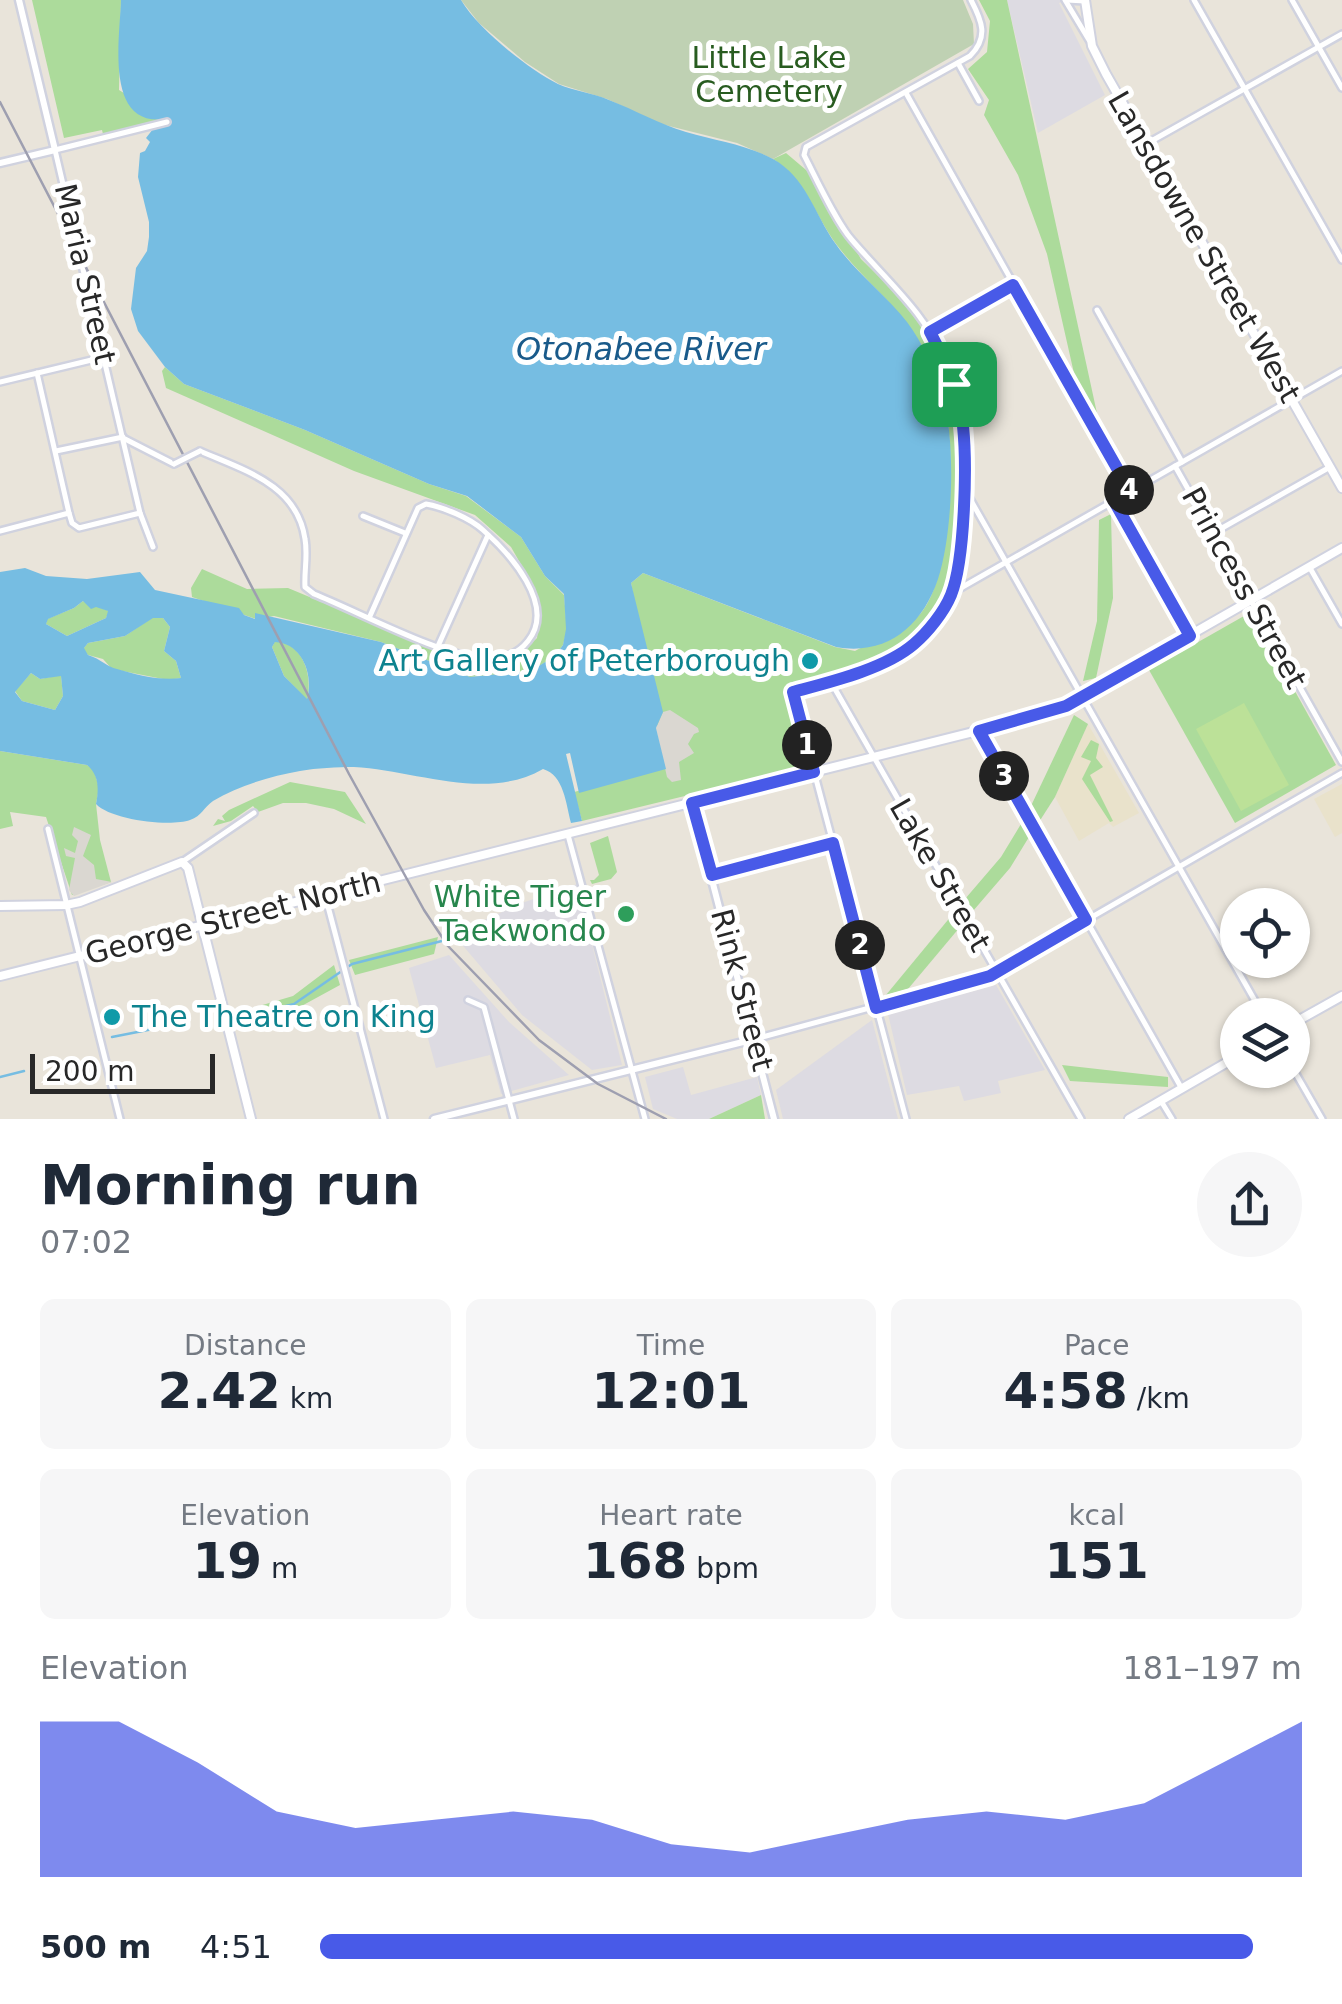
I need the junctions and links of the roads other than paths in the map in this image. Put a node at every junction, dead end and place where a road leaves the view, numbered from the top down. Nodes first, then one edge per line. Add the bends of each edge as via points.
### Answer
1 (19, 0) edge
2 (971, 0) edge
3 (1066, 0) edge
4 (1085, 0) edge
5 (1194, 0) edge
6 (1292, 0) edge
7 (1342, 34) edge
8 (1092, 46) junction
9 (1318, 46) junction
10 (958, 63) junction
11 (1244, 88) junction
12 (1342, 88) edge
13 (905, 92) junction
14 (978, 102) dead end
15 (166, 122) dead end
16 (1146, 144) junction
17 (55, 150) junction
18 (0, 163) edge
19 (1342, 260) edge
20 (1013, 285) junction
21 (1097, 310) dead end
22 (930, 332) junction
23 (104, 356) junction
24 (1342, 371) edge
25 (37, 373) junction
26 (0, 382) edge
27 (1291, 400) junction
28 (123, 437) junction
29 (56, 451) junction
30 (1179, 464) junction
31 (1330, 468) junction
32 (964, 487) junction
33 (1342, 488) edge
34 (1130, 491) junction
35 (1114, 501) junction
36 (69, 513) junction
37 (140, 513) junction
38 (363, 516) dead end
39 (0, 530) edge
40 (406, 533) junction
41 (1214, 533) junction
42 (488, 536) junction
43 (154, 547) dead end
44 (1342, 548) edge
45 (1005, 562) junction
46 (1310, 568) junction
47 (952, 592) junction
48 (1252, 601) junction
49 (370, 616) junction
50 (1342, 624) edge
51 (1190, 636) junction
52 (438, 646) junction
53 (831, 682) junction
54 (1082, 698) junction
55 (979, 731) junction
56 (874, 757) junction
57 (1342, 762) edge
58 (814, 772) junction
59 (1342, 774) edge
60 (692, 803) junction
61 (254, 813) dead end
62 (48, 829) dead end
63 (568, 836) junction
64 (833, 843) junction
65 (182, 862) junction
66 (1178, 867) junction
67 (712, 875) junction
68 (325, 895) junction
69 (66, 905) junction
70 (0, 906) edge
71 (199, 911) junction
72 (223, 920) junction
73 (1086, 920) junction
74 (203, 926) junction
75 (80, 956) junction
76 (997, 972) junction
77 (0, 976) edge
78 (1342, 996) edge
79 (1253, 998) edge
80 (468, 1000) dead end
81 (876, 1008) junction
82 (1310, 1014) edge
83 (755, 1039) junction
84 (1220, 1067) edge
85 (632, 1071) junction
86 (1304, 1088) edge
87 (1182, 1089) junction
88 (1161, 1101) junction
89 (508, 1102) junction
90 (120, 1119) edge
91 (251, 1119) edge
92 (384, 1119) edge
93 (434, 1119) edge
94 (514, 1119) edge
95 (645, 1119) edge
96 (774, 1119) edge
97 (906, 1119) edge
98 (1081, 1119) edge
99 (1129, 1119) edge
100 (1172, 1119) edge
101 (1322, 1119) edge

1 - 17 street, Maria Street
2 - 10 street via 983,36 976,51
3 - 4 street
3 - 8 street
4 - 8 main road, Lansdowne Street West
5 - 11 street
6 - 9 street
7 - 9 street
8 - 16 main road, Lansdowne Street West
9 - 11 street
9 - 12 street
10 - 13 street
10 - 14 street
11 - 16 street
11 - 19 street
13 - 20 street
13 - 22 street via 804,154 848,237
15 - 17 street
16 - 27 main road, Lansdowne Street West
17 - 18 street
17 - 23 street, Maria Street
20 - 22 street
20 - 34 street
21 - 30 street, Princess Street
22 - 32 street via 960,412
23 - 25 street
23 - 28 street, Maria Street
24 - 27 street
25 - 26 street
25 - 29 street
27 - 30 street
27 - 31 main road, Lansdowne Street West
28 - 29 street
28 - 37 street, Maria Street
28 - 49 street, bridge via 174,464 200,452 278,489 306,538 306,587
29 - 36 street
30 - 34 street
30 - 41 street, Princess Street
31 - 33 main road, Lansdowne Street West
31 - 41 street
32 - 45 street
32 - 47 street
34 - 35 street
35 - 45 street
35 - 51 street
36 - 37 street via 79,528
36 - 39 street
37 - 43 street, Maria Street
38 - 40 street
40 - 42 street via 422,505 432,505
40 - 49 street
41 - 48 street, Princess Street
42 - 52 street
42 - 52 street via 531,591 533,633 517,652 498,659
44 - 46 main road, George Street North
45 - 47 street
45 - 54 street
46 - 48 main road, George Street North
46 - 50 street
47 - 53 street via 916,643
48 - 51 main road, George Street North
48 - 57 street, Princess Street
49 - 52 street
51 - 54 main road, George Street North
53 - 56 street, Lake Street
53 - 58 street via 793,692
54 - 55 main road, George Street North
54 - 66 street
55 - 56 main road, George Street North
55 - 73 street
56 - 58 main road, George Street North
56 - 76 street, Lake Street
58 - 60 main road, George Street North
58 - 64 street
59 - 66 street
60 - 63 main road, George Street North
60 - 67 street, Rink Street
61 - 65 street
62 - 69 street
63 - 68 main road, George Street North
63 - 85 street
64 - 67 street
64 - 81 street
65 - 69 main road
65 - 71 main road
66 - 73 street
66 - 79 street
67 - 83 street, Rink Street
68 - 72 main road, George Street North
68 - 92 street
69 - 70 main road
69 - 75 street
71 - 72 main road
71 - 74 main road
72 - 74 main road, George Street North
73 - 76 street
73 - 87 street
74 - 75 main road, George Street North
74 - 91 main road
75 - 77 main road, George Street North
75 - 90 street
76 - 81 street
76 - 98 street, Lake Street
78 - 82 main road
80 - 89 street via 484,1007
81 - 83 street
81 - 97 street
83 - 85 street
83 - 96 street, Rink Street
84 - 87 main road
85 - 89 street
85 - 95 street
86 - 101 street
87 - 88 main road
88 - 99 main road
88 - 100 street
89 - 93 street
89 - 94 street

